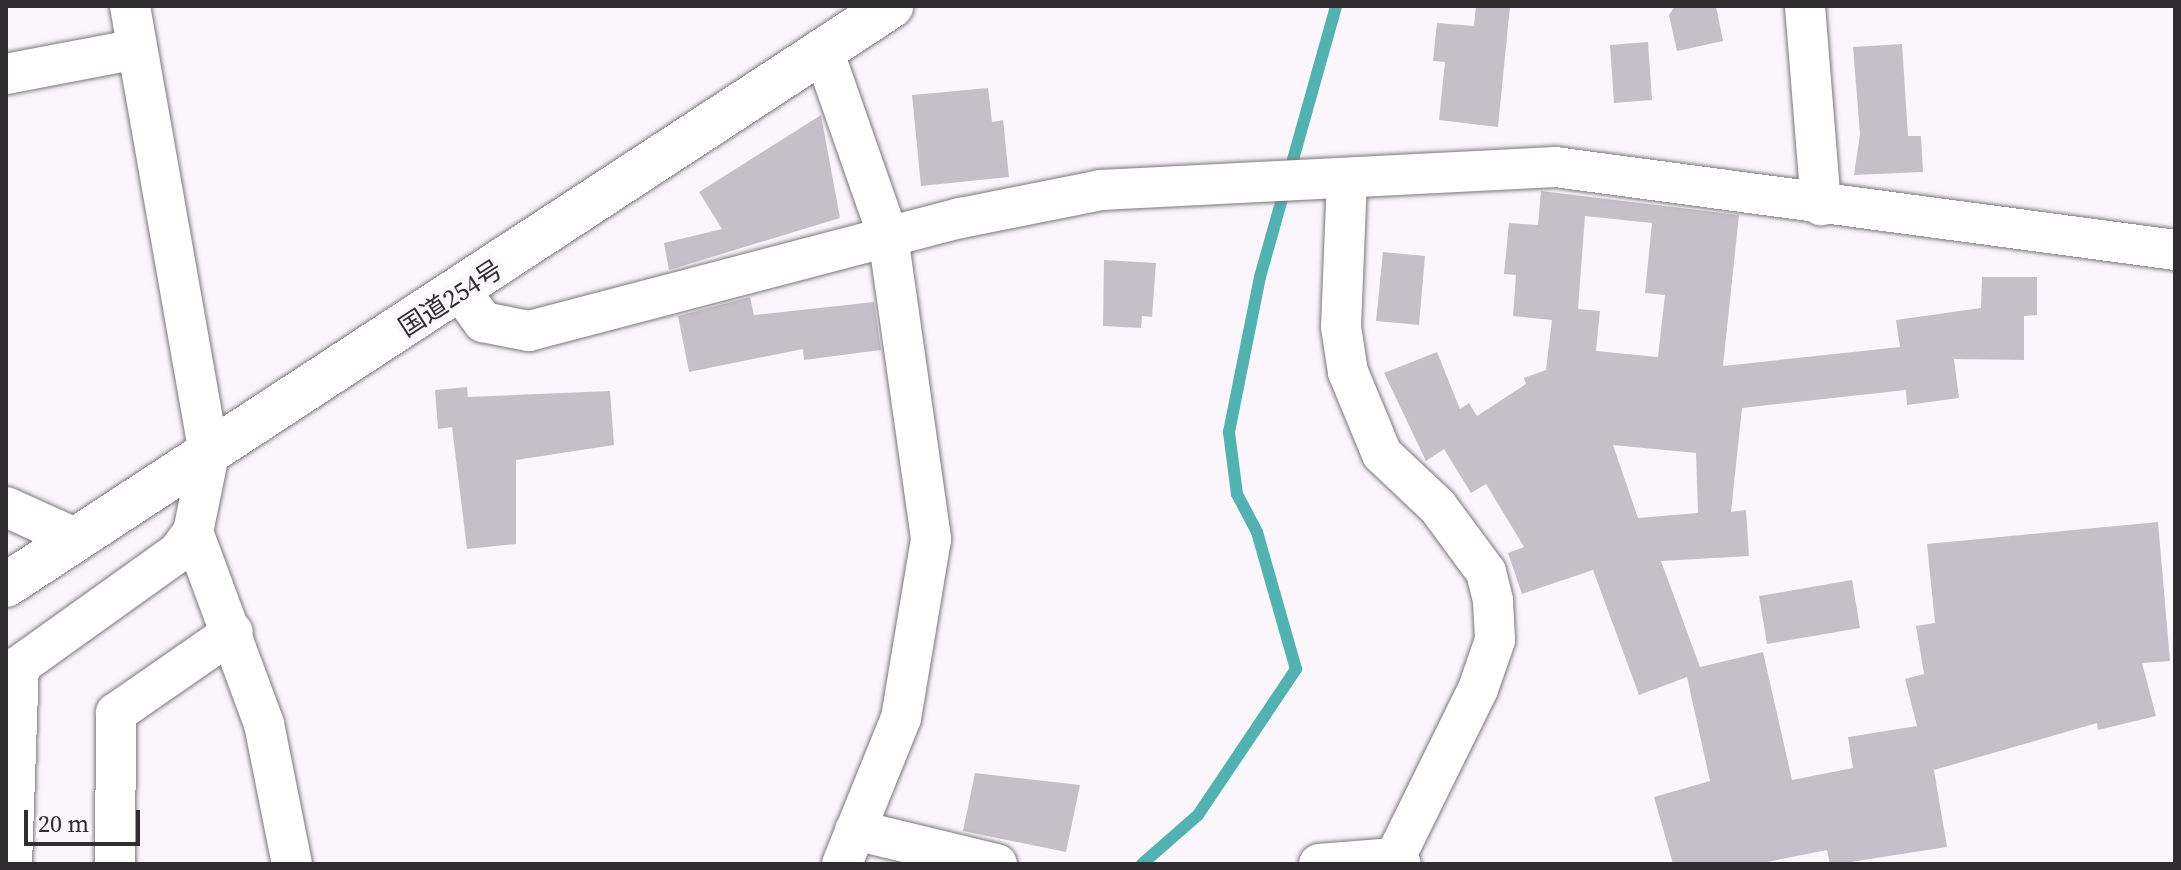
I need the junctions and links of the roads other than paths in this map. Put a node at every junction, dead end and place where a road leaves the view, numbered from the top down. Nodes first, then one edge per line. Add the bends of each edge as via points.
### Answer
1 (130, 6) edge
2 (891, 6) edge
3 (1805, 6) edge
4 (137, 49) junction
5 (824, 53) junction
6 (6, 74) edge
7 (1347, 178) junction
8 (1821, 205) junction
9 (888, 236) junction
10 (2175, 250) edge
11 (462, 293) junction
12 (209, 454) junction
13 (6, 507) edge
14 (193, 532) junction
15 (77, 539) junction
16 (6, 585) edge
17 (233, 632) junction
18 (848, 847) edge
19 (1398, 861) edge
20 (12, 864) edge
21 (115, 864) edge
22 (292, 864) edge
23 (997, 864) edge
24 (1319, 864) edge

1 - 4 street
2 - 5 highway, 国道254号
3 - 8 street
4 - 6 street
4 - 12 street
5 - 9 street
5 - 11 highway, 国道254号
7 - 8 street via 1555,167
7 - 9 street via 1101,190
7 - 19 street via 1341,327 1348,372 1382,454 1438,507 1486,572 1493,601 1495,640 1478,689
8 - 10 street
9 - 11 street via 529,331 483,322
9 - 18 street via 931,539 913,670
11 - 12 highway, 国道254号
12 - 14 street
12 - 15 highway, 国道254号
13 - 15 street
14 - 17 street
14 - 20 street via 178,552 19,666
15 - 16 highway, 国道254号
17 - 21 street via 116,713
17 - 22 street via 264,724
18 - 23 street
19 - 24 street

